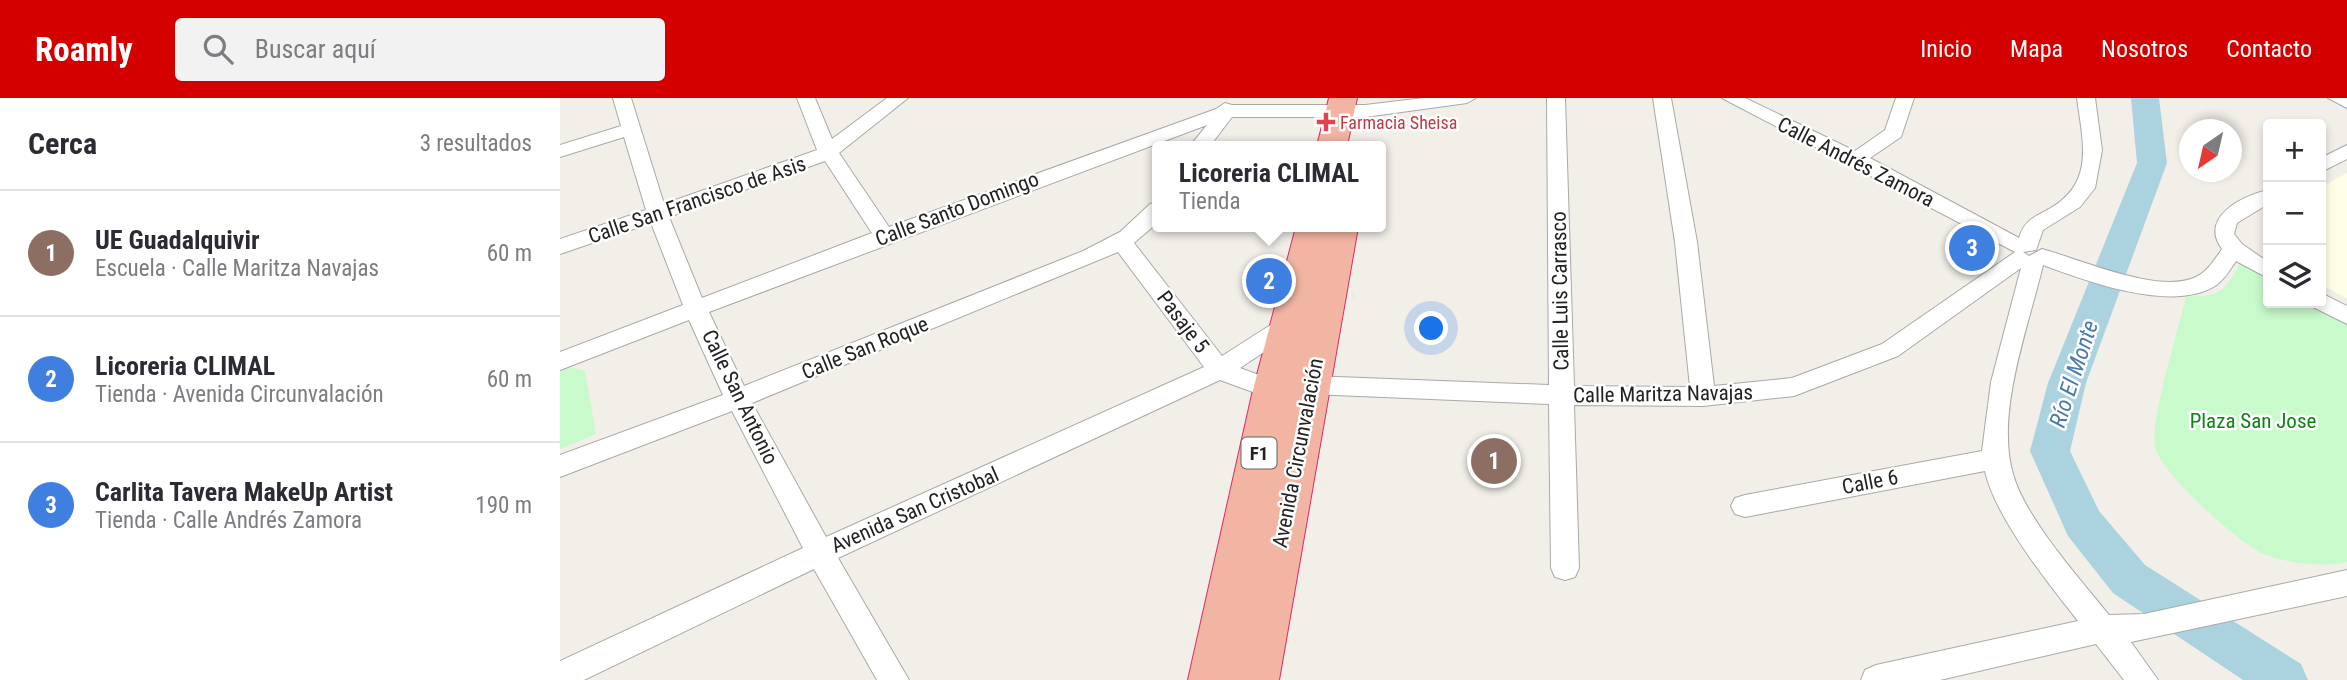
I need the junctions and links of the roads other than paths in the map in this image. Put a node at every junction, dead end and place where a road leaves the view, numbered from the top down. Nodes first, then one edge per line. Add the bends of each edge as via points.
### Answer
1 (622, 98) edge
2 (806, 98) edge
3 (899, 98) edge
4 (1467, 98) edge
5 (1556, 98) edge
6 (1662, 98) edge
7 (1731, 98) edge
8 (1905, 98) edge
9 (2087, 98) edge
10 (2337, 98) edge
11 (2347, 103) edge
12 (1223, 104) edge
13 (1354, 105) edge
14 (632, 128) junction
15 (1203, 141) edge
16 (1335, 141) edge
17 (1358, 141) edge
18 (560, 150) edge
19 (2347, 151) edge
20 (828, 152) junction
21 (1856, 159) junction
22 (2326, 163) edge
23 (2263, 199) edge
24 (657, 215) junction
25 (1152, 216) edge
26 (1311, 232) edge
27 (1341, 232) edge
28 (885, 236) junction
29 (1122, 242) junction
30 (560, 247) edge
31 (2233, 249) junction
32 (2028, 254) junction
33 (2263, 268) edge
34 (2326, 304) edge
35 (698, 310) junction
36 (2347, 316) edge
37 (1288, 325) junction
38 (560, 360) edge
39 (1219, 370) junction
40 (1311, 385) junction
41 (1272, 390) junction
42 (1562, 396) junction
43 (1703, 397) junction
44 (738, 399) junction
45 (1994, 458) junction
46 (560, 466) edge
47 (1745, 506) dead end
48 (818, 554) junction
49 (1565, 568) dead end
50 (2347, 583) edge
51 (2104, 629) junction
52 (560, 676) edge
53 (894, 680) edge
54 (1212, 680) edge
55 (1255, 680) edge
56 (1876, 680) edge
57 (2143, 680) edge

1 - 14 street, Calle San Antonio
2 - 20 street
3 - 20 street, Calle San Francisco de Asis
4 - 13 street, Calle Santo Domingo
5 - 42 street, Calle Luis Carrasco
6 - 43 street via 1686,242
7 - 21 street, Calle Andrés Zamora
8 - 21 street via 1894,133
9 - 32 street via 2092,163 2087,184 2080,196 2033,227
10 - 11 street
12 - 13 street, Calle Santo Domingo
12 - 15 street
12 - 28 street, Calle Santo Domingo
13 - 16 highway
13 - 17 highway
14 - 18 street
14 - 24 street, Calle San Antonio
19 - 22 street
20 - 24 street, Calle San Francisco de Asis
20 - 28 street
21 - 32 street, Calle Andrés Zamora
23 - 31 street via 2224,225 2224,235
24 - 30 street, Calle San Francisco de Asis
24 - 35 street, Calle San Antonio
25 - 29 street, Calle San Roque
26 - 37 highway, Avenida Circunvalación / F1
27 - 40 highway, Avenida Circunvalación / F1
28 - 35 street, Calle Santo Domingo
29 - 39 street, Pasaje 5
29 - 44 street, Calle San Roque
31 - 32 street, Calle Andrés Zamora via 2204,283 2169,289
31 - 33 street
32 - 43 street, Calle Maritza Navajas via 1890,350 1794,387
32 - 45 street via 1998,412
34 - 36 street
35 - 38 street, Calle Santo Domingo
35 - 44 street, Calle San Antonio
37 - 39 street, Pasaje 5
37 - 41 highway, Avenida Circunvalación / F1
39 - 41 street
39 - 48 street, Avenida San Cristobal
40 - 42 street, Calle Maritza Navajas
40 - 55 highway, Avenida Circunvalación / F1
41 - 54 highway, Avenida Circunvalación / F1
42 - 43 street, Calle Maritza Navajas
42 - 49 street, Calle Luis Carrasco
44 - 46 street, Calle San Roque
44 - 48 street, Calle San Antonio
45 - 47 street, Calle 6
45 - 51 street via 2010,499 2039,546
48 - 52 street, Avenida San Cristobal
48 - 53 street, Calle San Antonio
50 - 51 street via 2144,628
51 - 56 street
51 - 57 street

